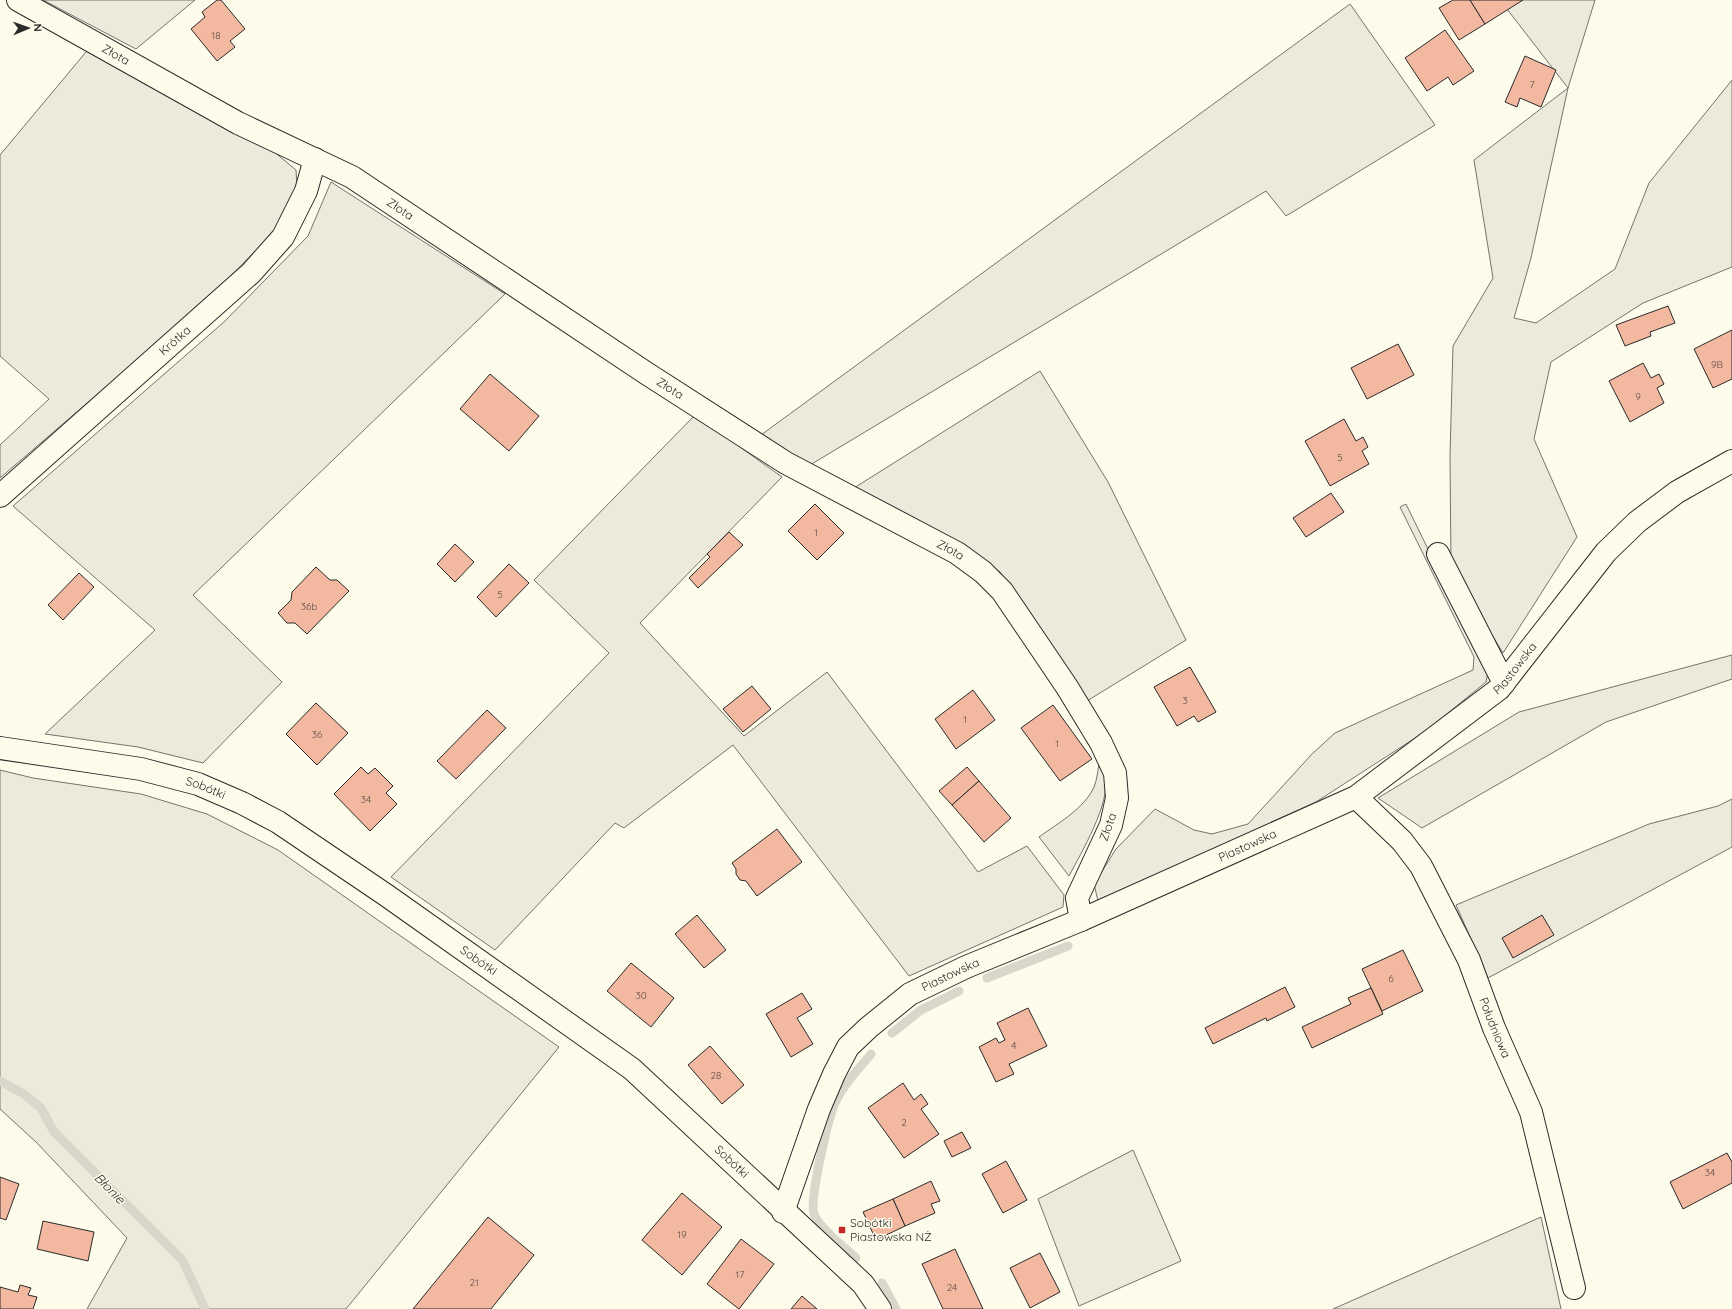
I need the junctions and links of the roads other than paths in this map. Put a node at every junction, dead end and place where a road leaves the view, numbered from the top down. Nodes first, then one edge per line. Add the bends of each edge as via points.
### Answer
1 (18, 0) edge
2 (315, 159) junction
3 (1732, 461) edge
4 (0, 496) edge
5 (1438, 554) dead end
6 (1504, 683) junction
7 (0, 748) edge
8 (1356, 797) junction
9 (1081, 920) junction
10 (783, 1212) junction
11 (1574, 1288) dead end
12 (880, 1309) edge

1 - 2 street, Złota via 238,123
2 - 4 street, Krótka via 306,192 282,237 251,273
2 - 9 street, Złota via 352,177 786,463 957,553 983,572 1002,592 1068,687 1101,743 1115,773 1117,798 1111,825 1077,898
3 - 6 street, Piastowska via 1677,492 1637,522 1606,552
5 - 6 street
6 - 8 street, Piastowska
7 - 10 street, Sobótki via 141,769 198,784 278,822 632,1069
8 - 9 street, Piastowska
8 - 11 street, Południowa via 1402,841 1422,866 1469,960 1494,1028 1531,1112
9 - 10 street, Piastowska via 966,967 910,994 848,1047 819,1109
10 - 12 street, Sobótki via 863,1284

